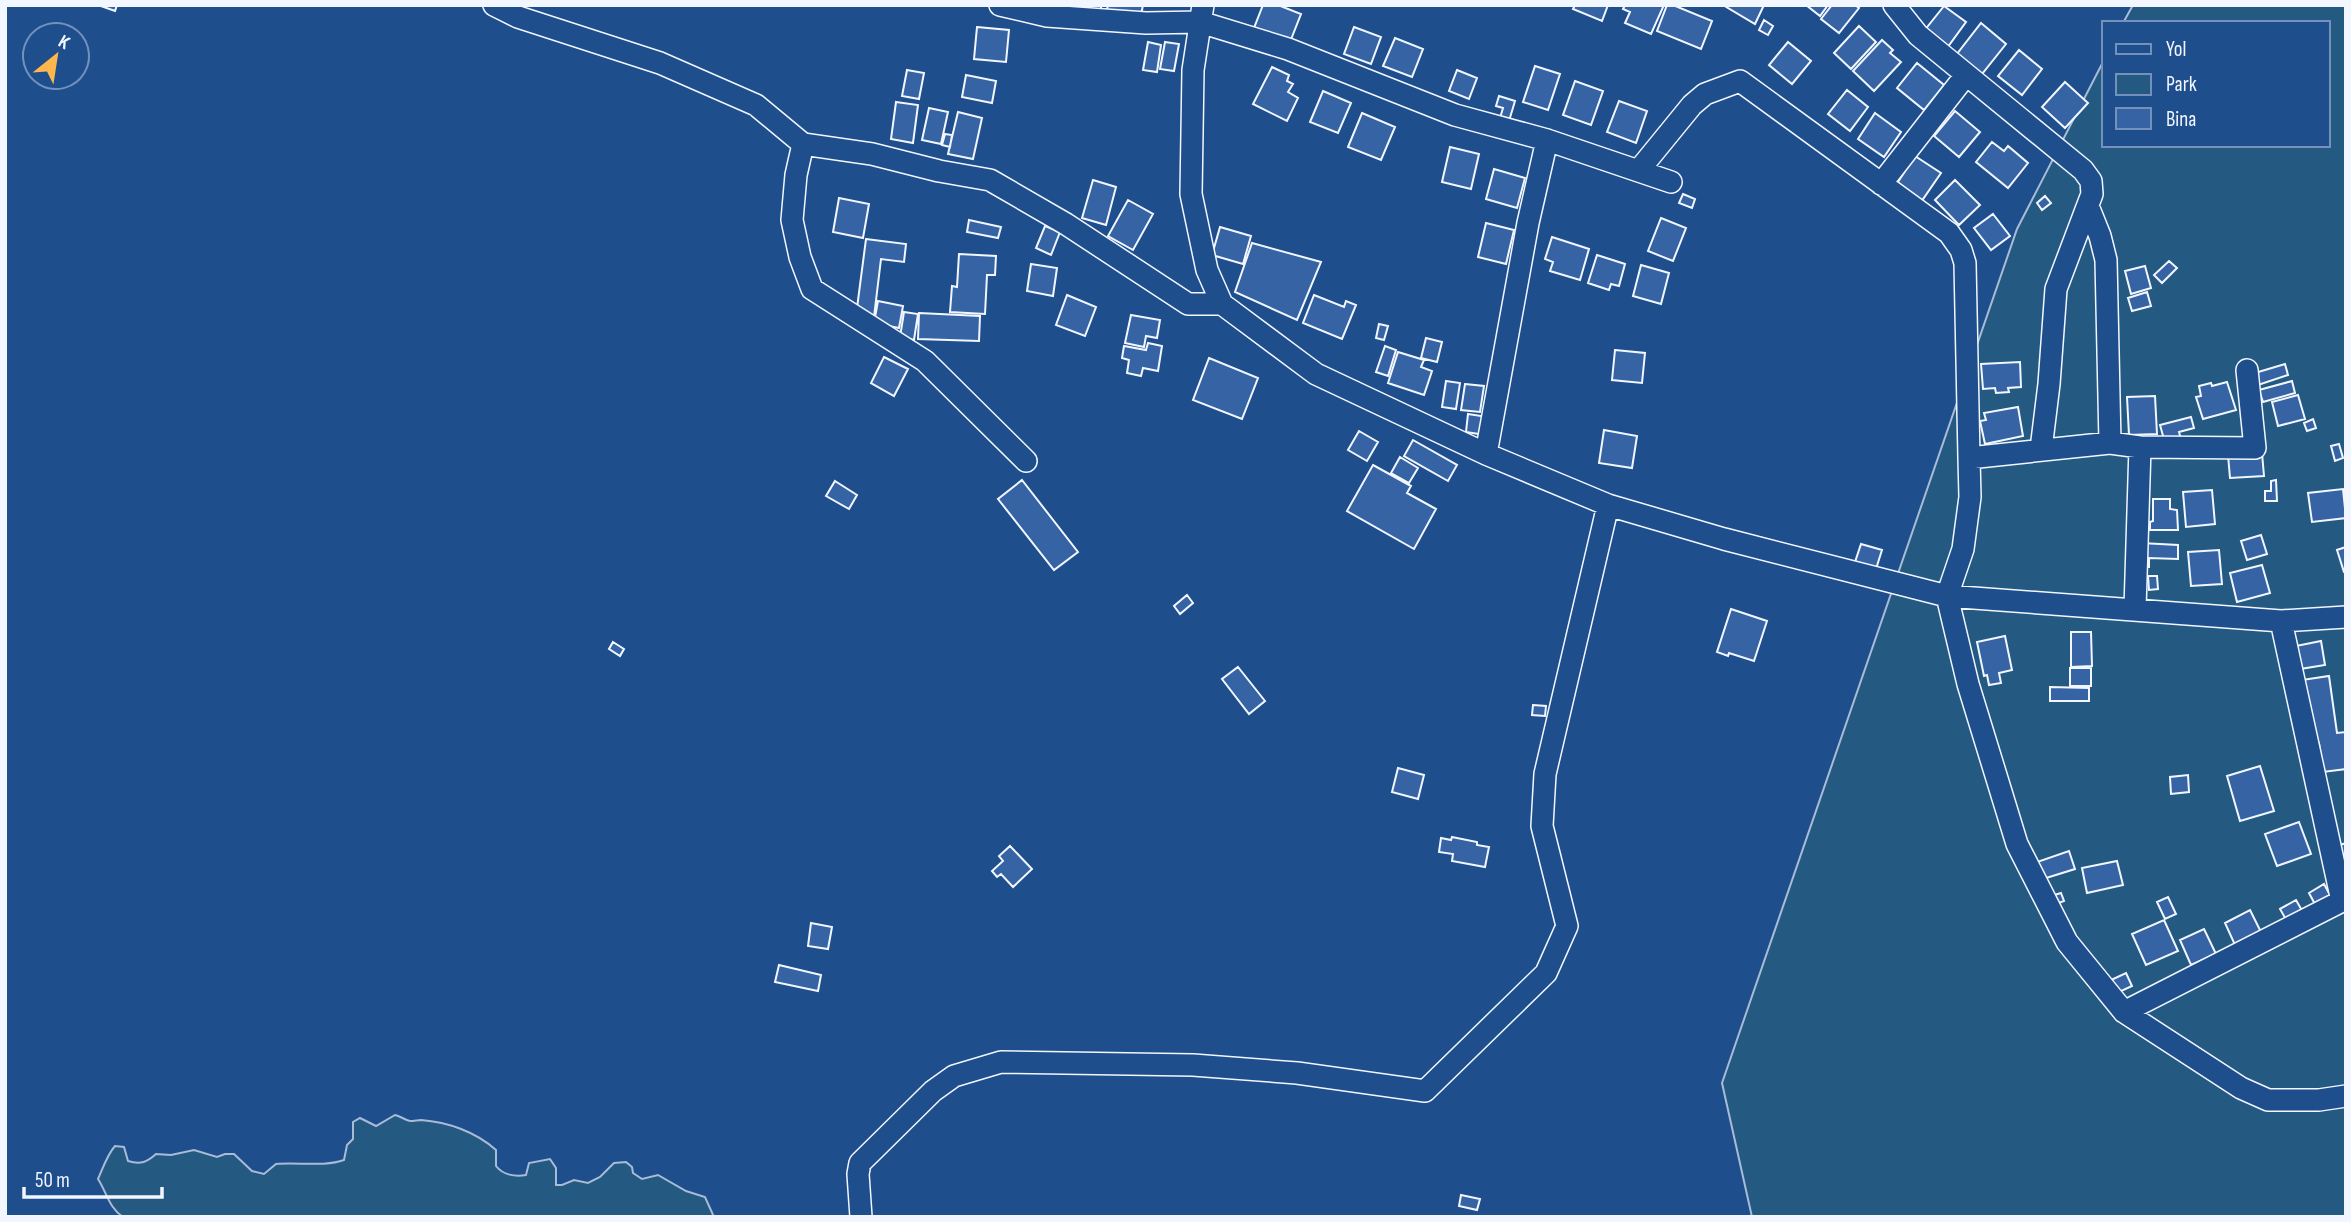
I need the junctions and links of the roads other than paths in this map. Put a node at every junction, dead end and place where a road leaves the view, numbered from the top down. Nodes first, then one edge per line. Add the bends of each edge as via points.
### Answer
1 (494, 5) edge
2 (1000, 5) edge
3 (1894, 5) edge
4 (1202, 14) edge
5 (1966, 75) junction
6 (1547, 140) junction
7 (803, 144) junction
8 (1639, 170) junction
9 (1671, 182) dead end
10 (1881, 184) junction
11 (2088, 206) junction
12 (1222, 304) junction
13 (2247, 370) dead end
14 (2110, 443) junction
15 (2140, 447) junction
16 (2041, 450) junction
17 (1486, 454) junction
18 (1969, 458) junction
19 (1026, 461) dead end
20 (1608, 505) junction
21 (1947, 596) junction
22 (2135, 609) junction
23 (2346, 617) edge
24 (2281, 621) junction
25 (2124, 1012) junction
26 (2346, 1096) edge
27 (861, 1217) edge

1 - 7 street via 660,63 756,105
2 - 4 street via 1047,16 1146,23
3 - 5 street via 1918,35
4 - 6 street via 1455,115
4 - 12 street via 1193,70 1191,194 1207,270
5 - 10 street
5 - 11 street via 2083,170 2091,181
6 - 8 street
6 - 17 street
7 - 12 street via 990,180 1188,304
7 - 19 street via 792,220 811,289 925,361
8 - 9 street
8 - 10 street via 1692,105 1705,94 1740,81
10 - 18 street via 1949,233 1961,250
11 - 14 street via 2106,260
11 - 16 street via 2056,289
12 - 17 street via 1316,374
13 - 15 street via 2255,448
14 - 15 street
14 - 16 street
15 - 22 street
16 - 18 street
17 - 20 street
18 - 21 street via 1970,497 1963,549
20 - 21 street
20 - 27 street via 1545,774 1542,826 1567,926 1546,973 1425,1091 1297,1073 1194,1065 1002,1062 954,1076 860,1163
21 - 22 street
21 - 25 street via 1968,684 2017,844 2067,942
22 - 24 street
23 - 24 street
24 - 25 street via 2342,901
25 - 26 street via 2241,1088 2268,1100

